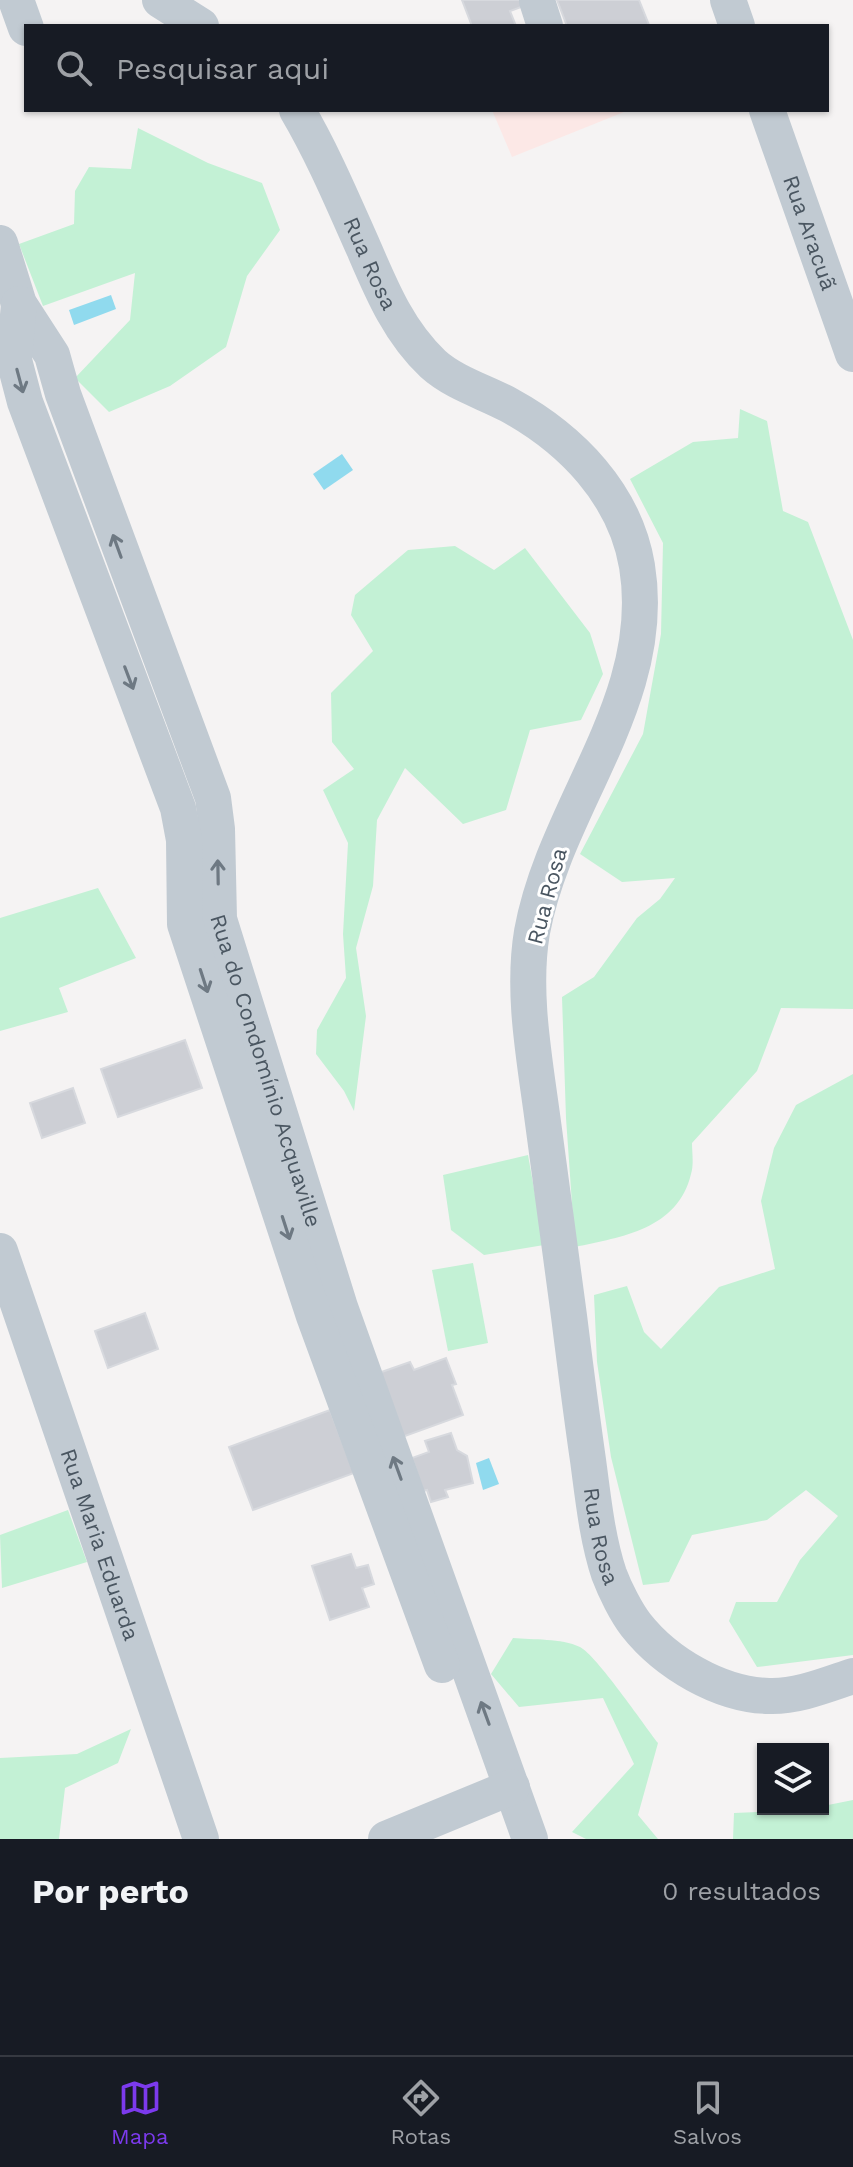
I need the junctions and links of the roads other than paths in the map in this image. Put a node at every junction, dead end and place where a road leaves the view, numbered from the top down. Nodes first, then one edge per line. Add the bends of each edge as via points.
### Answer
1 (16, 0) edge
2 (160, 0) edge
3 (728, 0) edge
4 (25, 24) edge
5 (198, 24) edge
6 (736, 24) edge
7 (298, 112) edge
8 (768, 112) edge
9 (0, 243) edge
10 (19, 304) junction
11 (853, 354) edge
12 (139, 606) junction
13 (106, 619) junction
14 (213, 798) junction
15 (178, 808) junction
16 (249, 1065) junction
17 (0, 1251) edge
18 (853, 1676) edge
19 (501, 1792) junction
20 (201, 1839) edge
21 (386, 1839) edge
22 (504, 1839) edge
23 (530, 1839) edge

1 - 4 street
2 - 5 street
3 - 6 street
7 - 18 street, Rua Rosa via 403,331 439,369 512,406 572,449 612,496 637,563 641,617 632,674 552,868 533,932 529,983 535,1065 593,1499 610,1575 635,1624 663,1652 728,1690 770,1697
8 - 11 street, Rua Aracuã
9 - 10 street, Rua do Condomínio Acquaville
12 -> 10 street, Rua do Condomínio Acquaville via 52,355
10 -> 13 street, Rua do Condomínio Acquaville via 14,360 25,402
12 - 13 street
12 - 14 street, Rua do Condomínio Acquaville
13 -> 15 street, Rua do Condomínio Acquaville
14 - 15 street
16 -> 14 street, Rua do Condomínio Acquaville via 219,919
15 -> 16 street, Rua do Condomínio Acquaville via 184,840 185,924
16 - 19 street, Rua do Condomínio Acquaville via 327,1311
17 - 20 street, Rua Maria Eduarda
19 - 21 street
19 - 22 street, Rua do Condomínio Acquaville
19 - 23 street, Rua do Condomínio Acquaville

